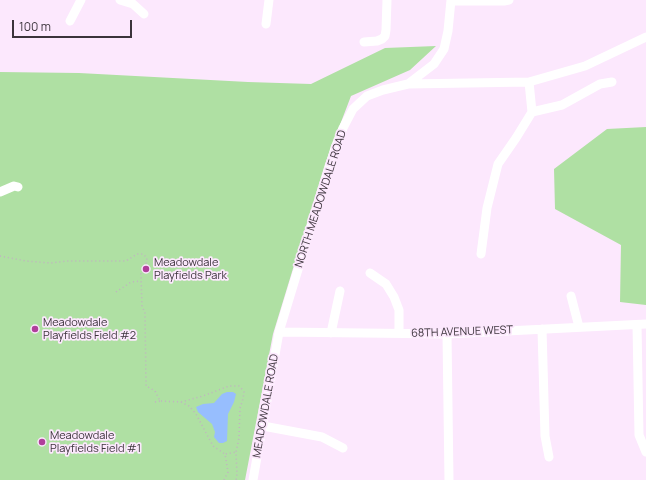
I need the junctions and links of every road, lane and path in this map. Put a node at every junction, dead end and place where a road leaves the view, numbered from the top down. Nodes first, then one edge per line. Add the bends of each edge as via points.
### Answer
1 (81, 0) edge
2 (120, 0) edge
3 (269, 0) edge
4 (387, 0) edge
5 (451, 0) edge
6 (509, 0) edge
7 (144, 14) dead end
8 (70, 21) dead end
9 (266, 24) dead end
10 (646, 37) edge
11 (364, 42) dead end
12 (529, 82) junction
13 (612, 82) dead end
14 (408, 84) junction
15 (532, 112) junction
16 (18, 187) dead end
17 (0, 192) edge
18 (481, 254) dead end
19 (0, 256) edge
20 (370, 273) dead end
21 (141, 280) junction
22 (340, 291) dead end
23 (116, 292) dead end
24 (571, 296) dead end
25 (641, 324) edge
26 (580, 327) junction
27 (542, 329) junction
28 (279, 332) junction
29 (331, 333) junction
30 (399, 333) junction
31 (447, 334) junction
32 (160, 401) junction
33 (155, 402) dead end
34 (181, 402) junction
35 (263, 426) junction
36 (343, 448) dead end
37 (236, 452) junction
38 (646, 452) edge
39 (225, 454) junction
40 (549, 457) dead end
41 (224, 480) edge
42 (236, 480) edge
43 (254, 480) edge
44 (449, 480) edge

1 - 8 street
2 - 7 street via 133,4
3 - 9 street
4 - 11 street via 385,36 382,40
5 - 6 street
5 - 14 street via 444,49 434,64
10 - 12 street, NORTH MEADOWDALE ROAD via 585,66
12 - 14 street, NORTH MEADOWDALE ROAD
12 - 15 street
13 - 15 street via 600,84 562,105
14 - 28 street, NORTH MEADOWDALE ROAD via 367,96 353,109 343,128
15 - 18 street via 498,164 487,208
16 - 17 street via 14,186
19 - 21 path via 44,263 126,262 138,254 144,254 147,258
20 - 30 street via 386,284 394,296 398,310
21 - 23 path via 131,282
21 - 32 path via 142,307 146,312 146,386 155,391
22 - 29 street
24 - 26 street
25 - 26 street, 68TH AVENUE WEST
25 - 38 street via 639,435
26 - 27 street, 68TH AVENUE WEST
27 - 31 street, 68TH AVENUE WEST
27 - 40 street via 545,436
28 - 29 street, 68TH AVENUE WEST
28 - 35 street, MEADOWDALE ROAD
29 - 30 street, 68TH AVENUE WEST
30 - 31 street, 68TH AVENUE WEST
31 - 44 street
32 - 33 path
32 - 34 path
34 - 37 path via 229,386 239,386 244,392
34 - 39 path via 196,414 213,446
35 - 36 street via 322,437
35 - 43 street, MEADOWDALE ROAD
37 - 39 path
37 - 42 path
39 - 41 path via 228,472

